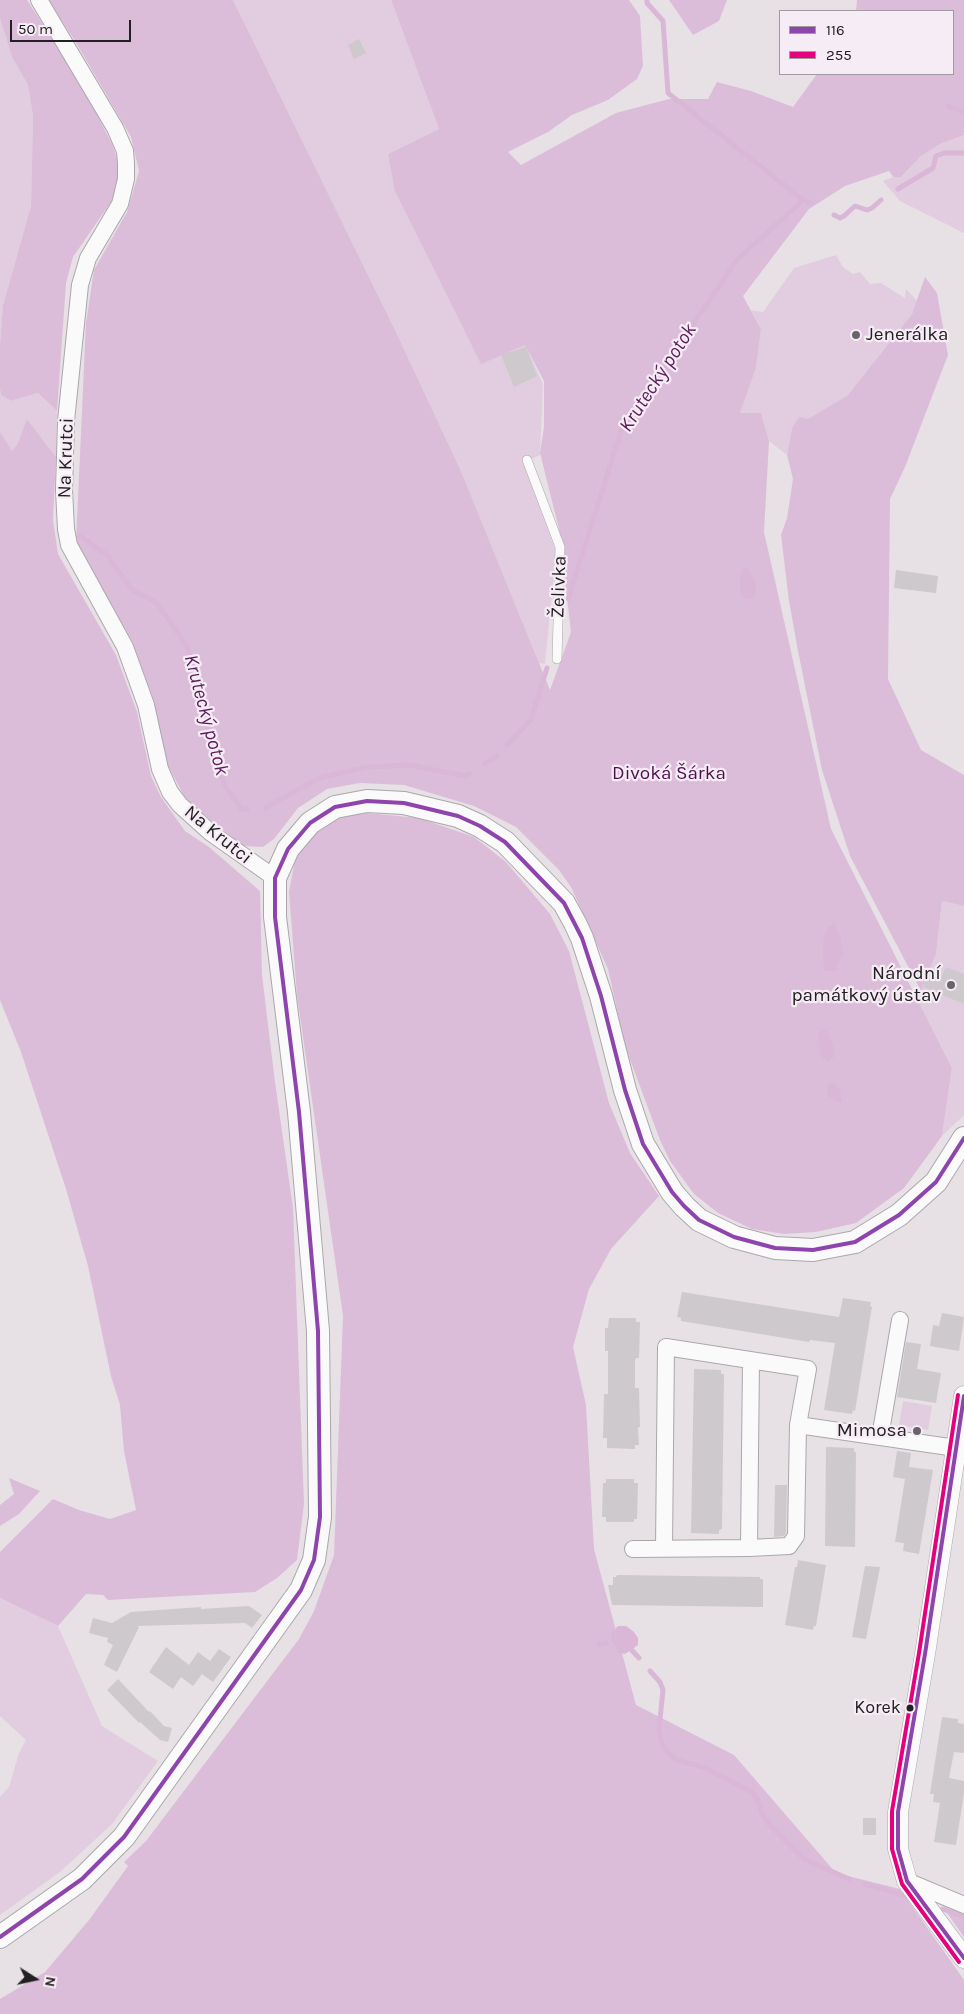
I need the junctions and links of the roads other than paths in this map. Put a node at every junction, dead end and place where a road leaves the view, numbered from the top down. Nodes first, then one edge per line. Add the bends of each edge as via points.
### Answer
1 (39, 0) edge
2 (528, 460) dead end
3 (557, 659) dead end
4 (276, 878) junction
5 (964, 1138) edge
6 (900, 1320) dead end
7 (751, 1361) junction
8 (964, 1396) edge
9 (798, 1425) junction
10 (880, 1437) junction
11 (956, 1448) junction
12 (664, 1548) junction
13 (749, 1548) junction
14 (633, 1549) dead end
15 (907, 1881) junction
16 (964, 1905) edge
17 (0, 1937) edge
18 (964, 1958) edge

1 - 4 street, Na Krutci via 115,128 125,151 126,163 120,204 88,258 80,285 66,421 64,490 69,545 125,647 146,705 160,769 170,792 211,833
2 - 3 lane, Želivka via 560,547
4 - 5 main road via 288,849 310,823 335,807 367,801 404,803 458,816 505,842 564,904 575,923 601,996 625,1090 644,1144 684,1206 700,1220 734,1237 775,1248 813,1250 855,1242 899,1215 936,1182
4 - 17 main road via 275,917 299,1112 318,1331 320,1517 314,1560 301,1590 124,1837 82,1879
6 - 10 street
7 - 9 street via 808,1370
7 - 12 street via 666,1347
7 - 13 street
8 - 11 street
9 - 10 street
9 - 13 street via 796,1536 789,1546
10 - 11 street
11 - 15 street via 898,1812 898,1850
12 - 13 street
12 - 14 street
15 - 16 street
15 - 18 street

